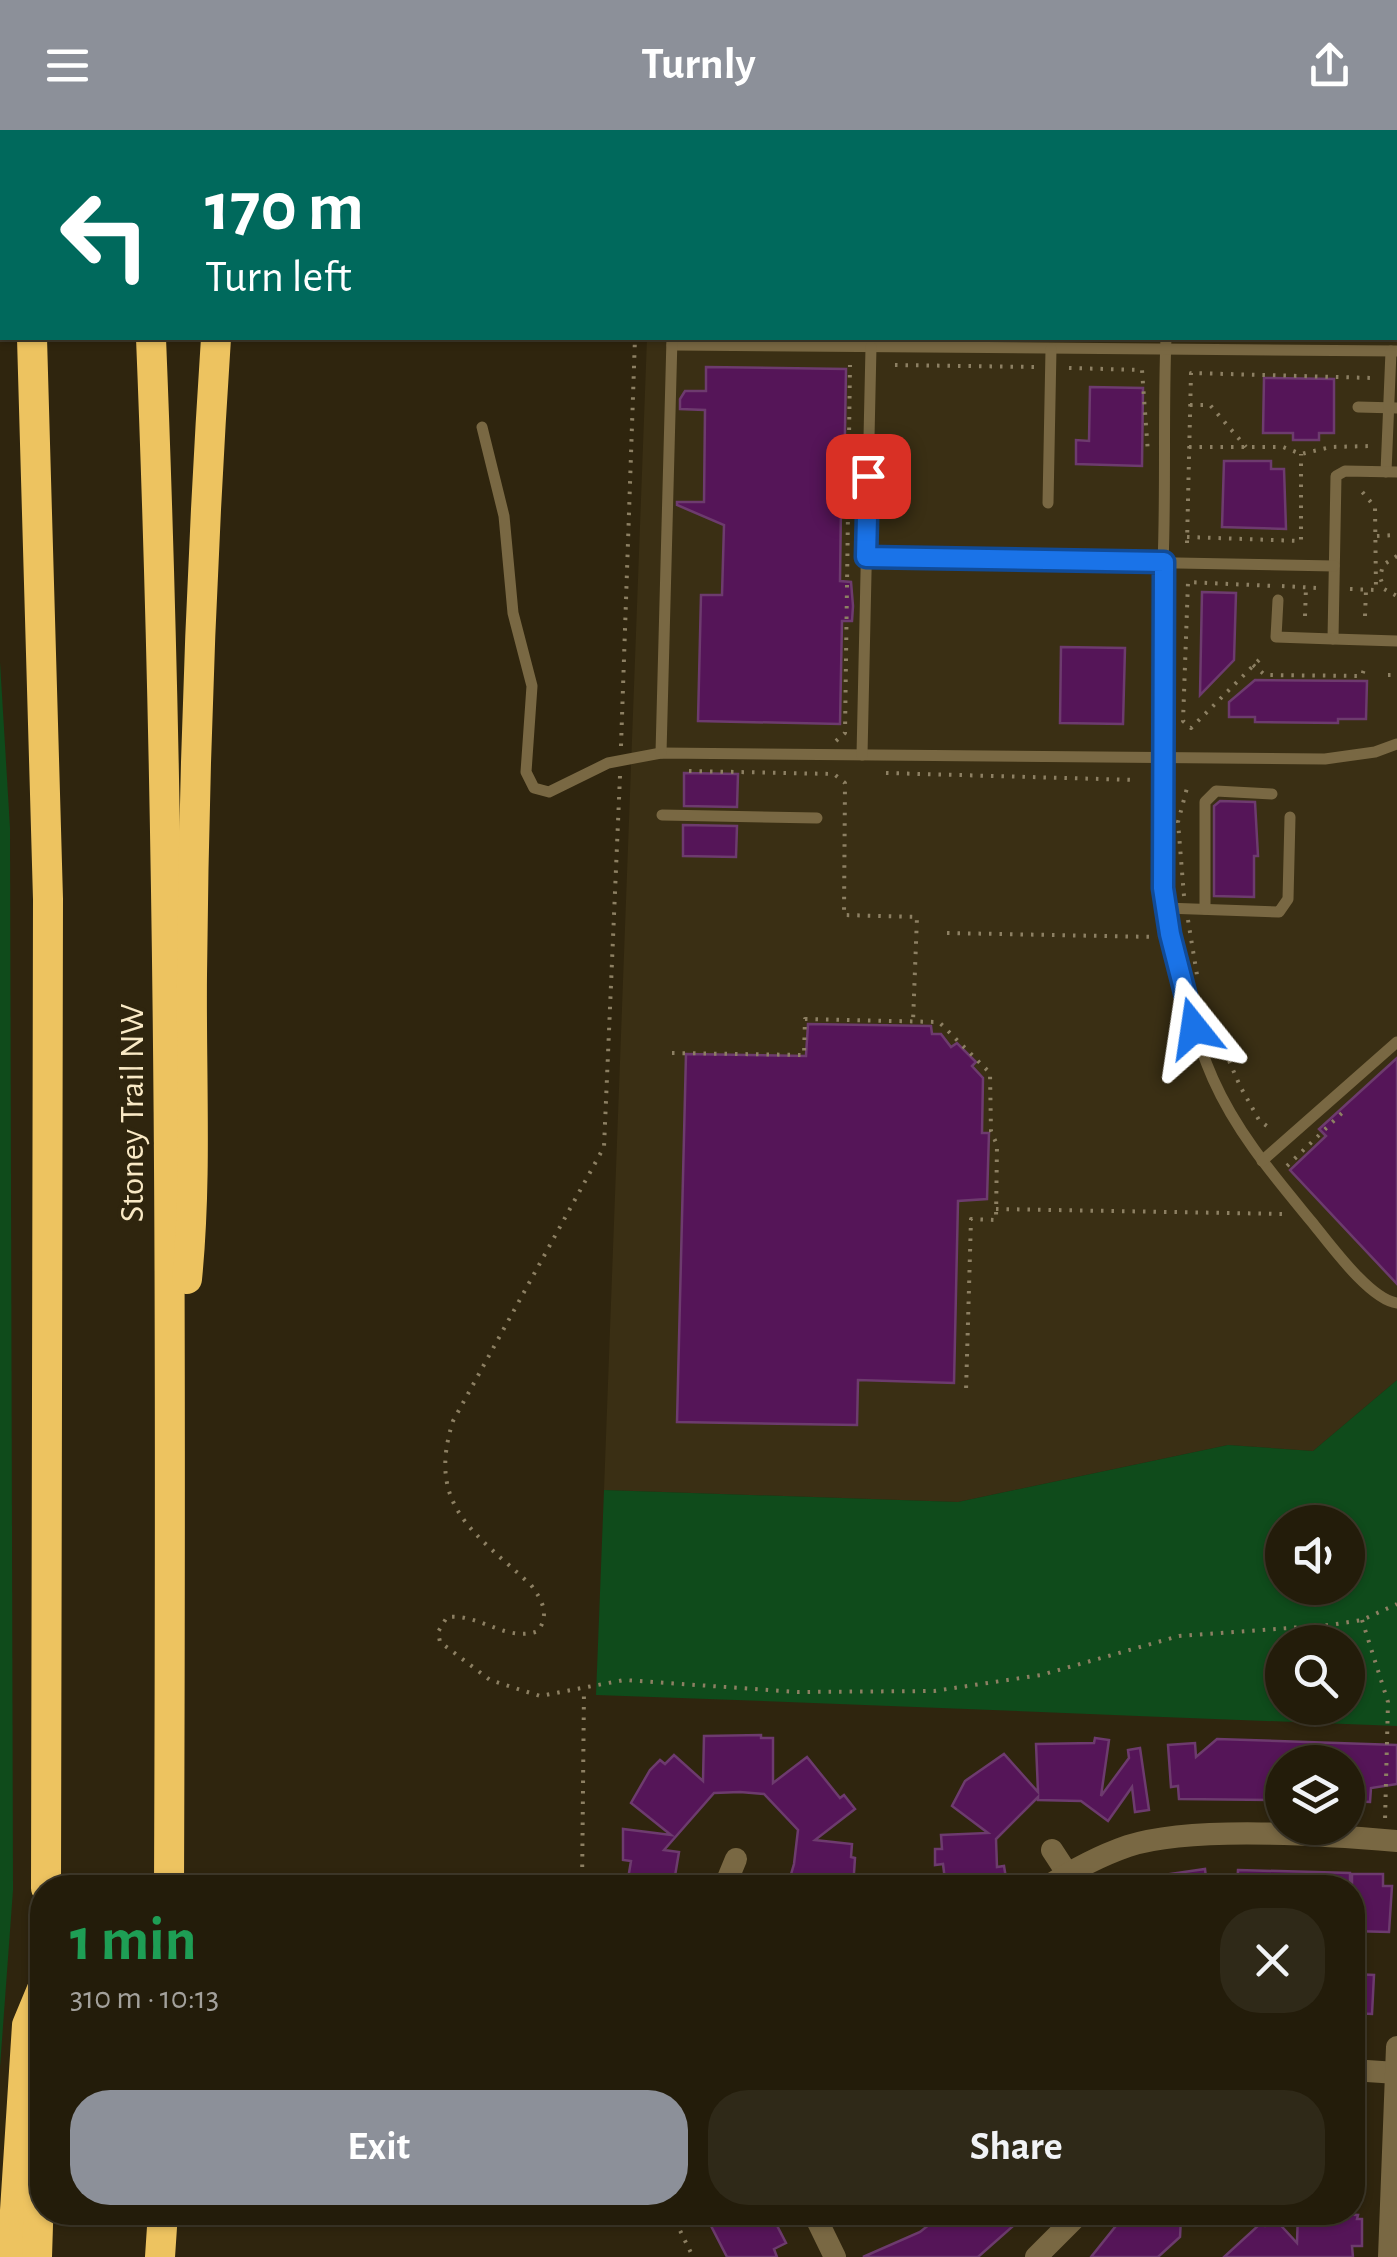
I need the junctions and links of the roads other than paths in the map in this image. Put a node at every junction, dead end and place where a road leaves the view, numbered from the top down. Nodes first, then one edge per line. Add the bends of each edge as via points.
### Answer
1 (13, 340) edge
2 (32, 340) edge
3 (151, 340) edge
4 (216, 340) edge
5 (672, 342) edge
6 (952, 343) edge
7 (1166, 344) edge
8 (1316, 344) edge
9 (872, 347) junction
10 (1051, 349) junction
11 (1394, 351) edge
12 (1358, 408) dead end
13 (1393, 408) edge
14 (482, 427) dead end
15 (1391, 472) edge
16 (1048, 503) dead end
17 (866, 557) junction
18 (1164, 562) junction
19 (1334, 566) junction
20 (1278, 600) dead end
21 (1332, 639) junction
22 (1397, 641) edge
23 (1397, 744) edge
24 (661, 753) junction
25 (1161, 755) junction
26 (862, 756) junction
27 (1272, 794) dead end
28 (662, 815) dead end
29 (1290, 816) dead end
30 (817, 818) dead end
31 (1166, 908) junction
32 (1204, 909) junction
33 (49, 955) junction
34 (1397, 1042) edge
35 (1262, 1161) junction
36 (1397, 1303) edge
37 (171, 1446) junction
38 (1391, 1840) edge
39 (1052, 1850) dead end
40 (736, 1860) dead end
41 (1067, 1873) junction
42 (46, 1875) edge
43 (169, 1875) edge
44 (730, 1875) edge
45 (1064, 1875) edge
46 (30, 2018) edge
47 (1397, 2047) edge
48 (1365, 2071) edge
49 (1396, 2073) edge
50 (38, 2225) edge
51 (162, 2225) edge
52 (178, 2225) edge
53 (819, 2225) edge
54 (1068, 2225) edge
55 (12, 2257) edge
56 (37, 2257) edge
57 (160, 2257) edge
58 (178, 2257) edge
59 (835, 2257) edge
60 (1036, 2257) edge
61 (1389, 2257) edge

1 - 33 highway via 33,914
2 - 33 highway
3 - 37 highway, Stoney Trail NW via 169,996
4 - 37 highway via 199,633 193,1224
5 - 9 lane
5 - 24 lane
6 - 9 lane
6 - 10 lane
7 - 8 lane
7 - 10 lane
7 - 18 lane
8 - 11 lane
9 - 17 lane
10 - 16 lane
11 - 13 lane
12 - 13 lane
13 - 15 lane
14 - 24 lane via 532,686 526,772 534,788 549,792 608,763
15 - 19 lane via 1336,476
17 - 18 lane
17 - 26 lane
18 - 19 lane
18 - 25 lane
19 - 21 lane
20 - 21 lane via 1276,637
21 - 22 lane
23 - 25 lane via 1325,759
24 - 26 lane
25 - 26 lane
25 - 31 lane
27 - 32 lane via 1216,791 1205,802
28 - 30 lane
29 - 32 lane via 1288,899 1279,912
31 - 32 lane
31 - 35 lane via 1194,1028 1214,1080
33 - 42 highway
34 - 35 lane
35 - 36 lane via 1340,1256 1379,1296
37 - 43 highway, Stoney Trail NW
38 - 41 street via 1176,1838 1130,1846
39 - 41 street
40 - 44 street
41 - 45 street
46 - 55 highway
47 - 49 street
48 - 49 street
49 - 61 street
50 - 56 highway
51 - 57 highway
52 - 58 highway
53 - 59 street
54 - 60 street

